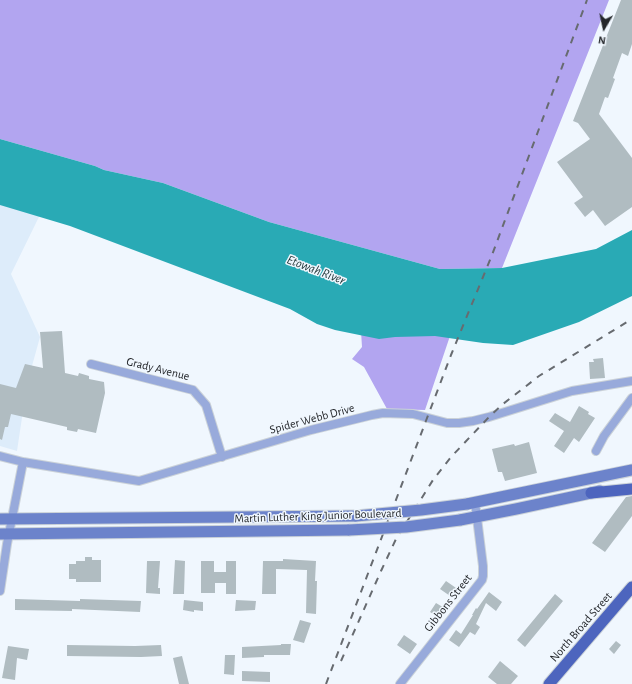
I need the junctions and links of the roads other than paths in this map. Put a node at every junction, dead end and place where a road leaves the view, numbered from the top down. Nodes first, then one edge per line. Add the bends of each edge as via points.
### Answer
1 (91, 364) dead end
2 (632, 381) edge
3 (632, 398) edge
4 (596, 451) dead end
5 (0, 456) edge
6 (222, 457) junction
7 (23, 462) junction
8 (632, 470) edge
9 (632, 484) edge
10 (632, 489) edge
11 (591, 493) junction
12 (471, 503) junction
13 (477, 516) junction
14 (0, 519) edge
15 (12, 519) junction
16 (5, 534) edge
17 (632, 588) edge
18 (0, 591) edge
19 (400, 684) edge
20 (549, 684) edge

1 - 6 street, Grady Avenue via 193,390 206,405
2 - 6 street, Spider Webb Drive via 572,391 460,423 447,423 413,414 372,415
3 - 4 street
5 - 7 street, Spider Webb Drive
6 - 7 street, Spider Webb Drive via 139,482
7 - 15 street
8 - 12 main road, Martin Luther King Junior Boulevard
9 - 11 main road, Martin Luther King Junior Boulevard
10 - 11 main road
11 - 13 main road, Martin Luther King Junior Boulevard
12 - 13 street, Gibbons Street
12 - 15 main road, Martin Luther King Junior Boulevard, bridge via 356,516
13 - 16 main road, Martin Luther King Junior Boulevard, bridge via 406,527 349,530
13 - 19 street, Gibbons Street via 484,566 482,580
14 - 15 main road, Martin Luther King Junior Boulevard
15 - 16 street
16 - 18 street
17 - 20 main road, North Broad Street

